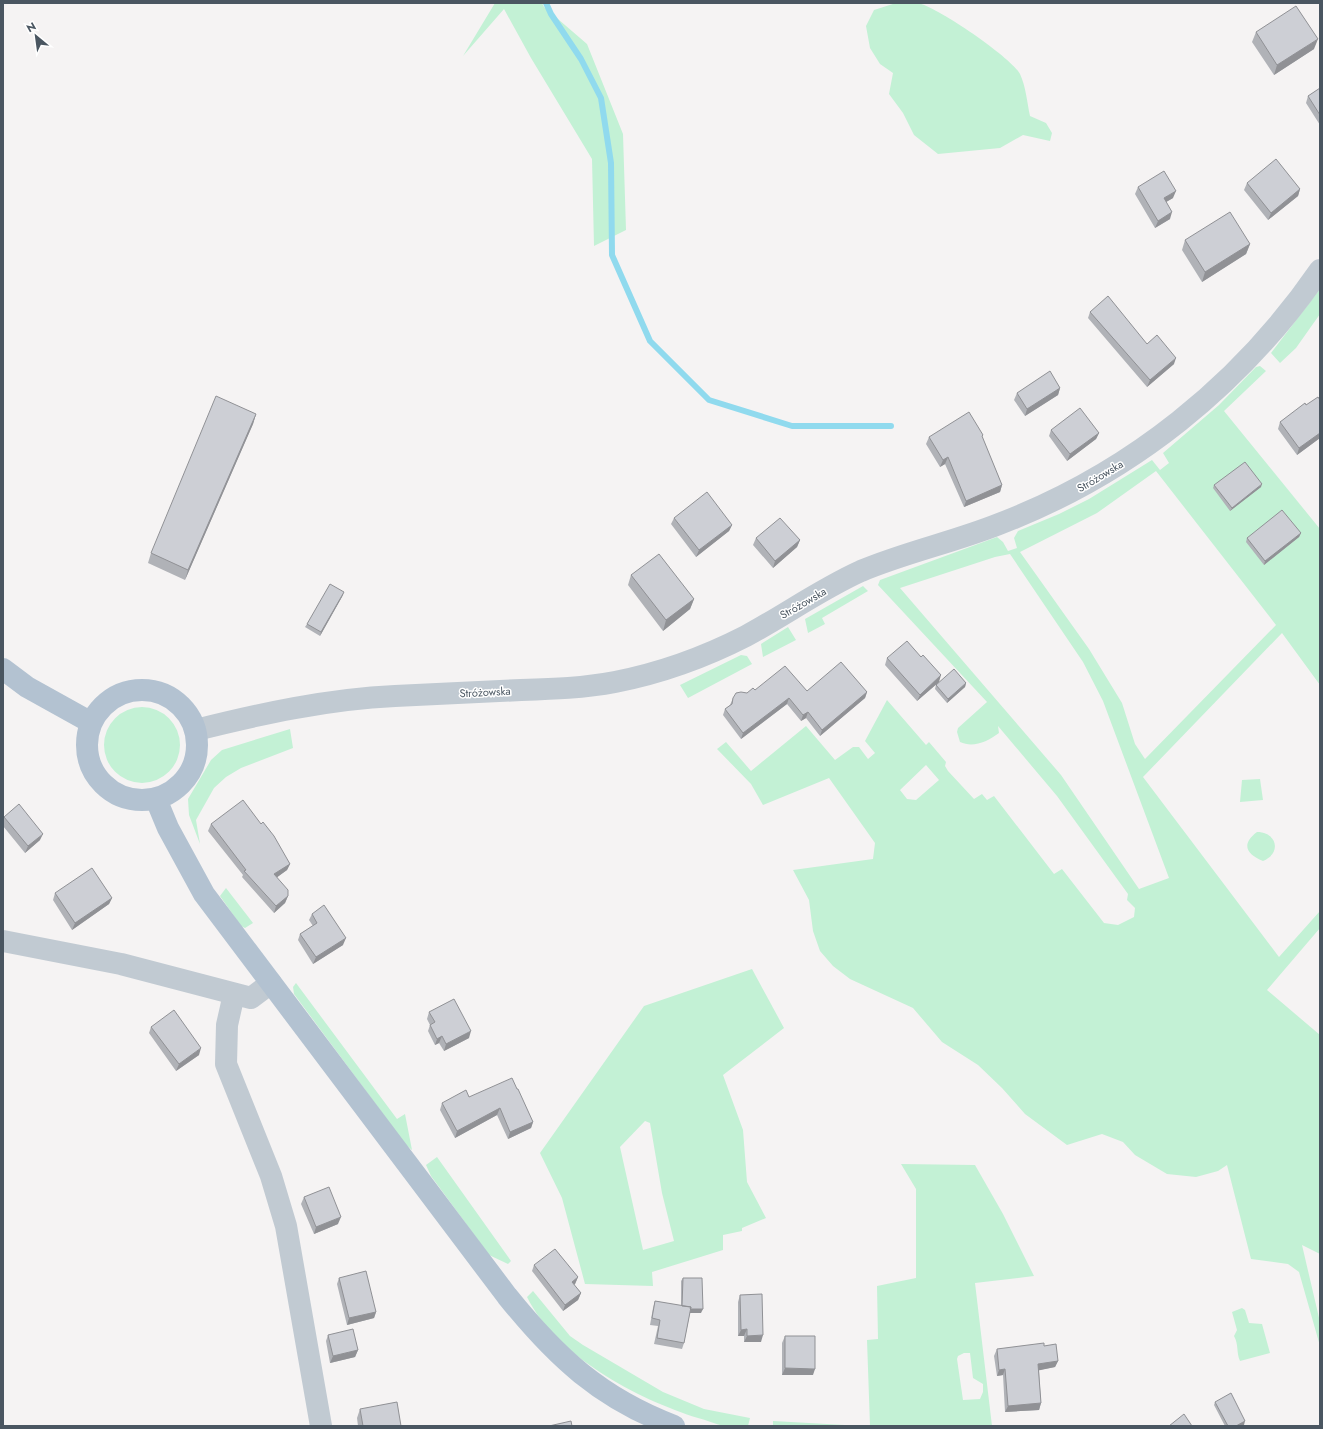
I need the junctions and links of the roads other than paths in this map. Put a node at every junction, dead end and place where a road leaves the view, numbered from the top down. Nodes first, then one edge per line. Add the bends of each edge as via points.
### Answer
1 (1320, 270) edge
2 (3, 669) edge
3 (90, 722) junction
4 (196, 730) junction
5 (156, 799) junction
6 (3, 941) edge
7 (271, 982) junction
8 (234, 994) junction
9 (321, 1426) edge
10 (674, 1426) edge

1 - 4 street, Stróżowska via 1265,340 1226,381 1181,420 1117,466 1074,491 1026,513 860,572 745,636 704,655 648,675 604,684 553,689 391,696 291,710
2 - 3 main road via 26,687
3 - 4 main road via 104,704 123,692 146,689 168,695 186,710
3 - 5 main road via 86,742 89,763 99,781 115,794 135,800
4 - 5 main road via 198,752 190,773 176,789
5 - 7 main road via 168,828 204,894
6 - 8 street via 121,964
7 - 8 street via 251,998
7 - 10 main road via 538,1335 579,1373 622,1403
8 - 9 street via 227,1025 226,1064 271,1176 286,1226

